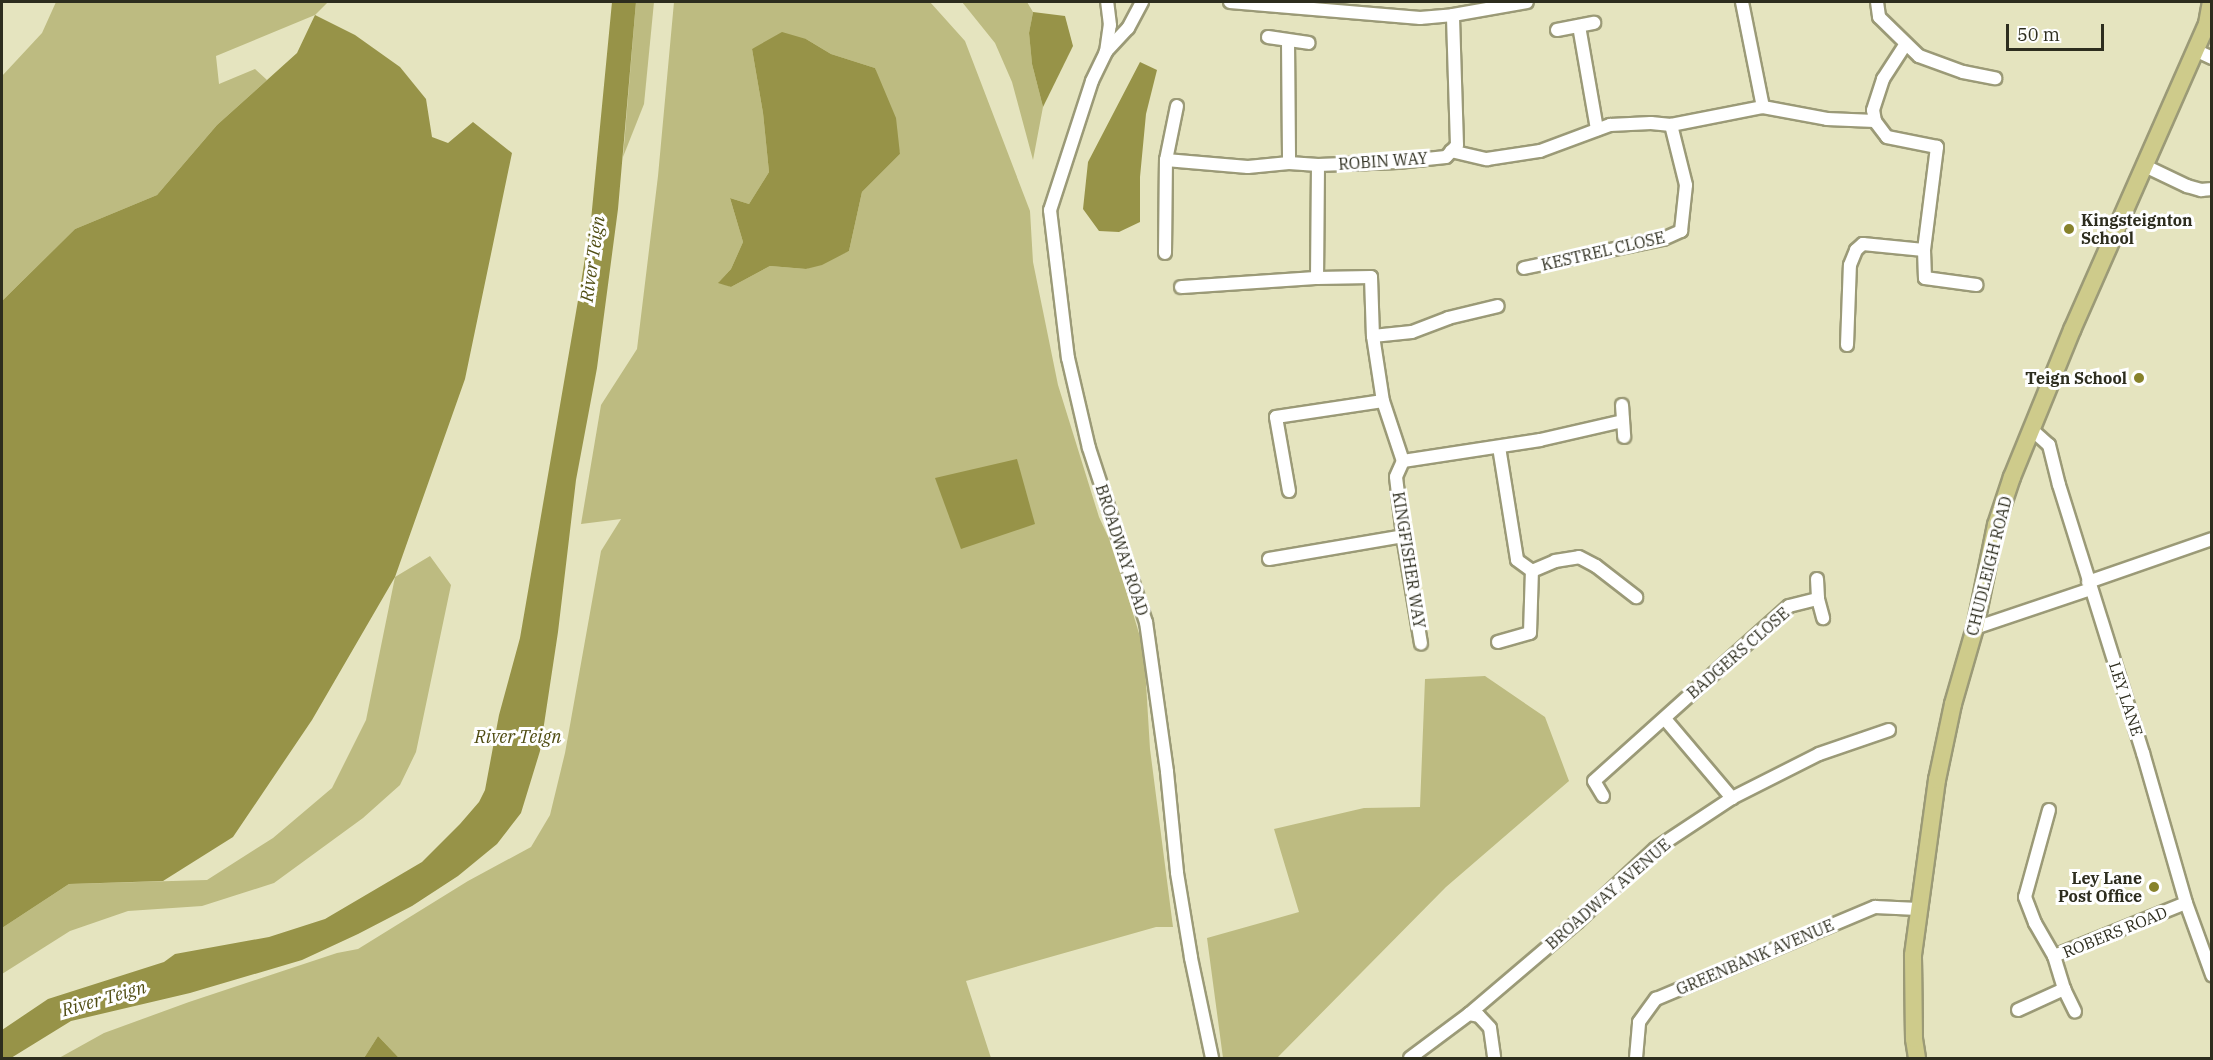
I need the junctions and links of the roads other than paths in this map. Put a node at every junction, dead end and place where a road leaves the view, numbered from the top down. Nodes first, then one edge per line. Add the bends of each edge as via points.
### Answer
1 (1107, 2) edge
2 (1142, 2) edge
3 (1230, 2) edge
4 (1527, 2) edge
5 (1742, 2) edge
6 (1877, 2) edge
7 (2211, 2) edge
8 (1453, 15) junction
9 (1594, 23) dead end
10 (1579, 26) junction
11 (1557, 30) dead end
12 (1268, 37) dead end
13 (1288, 41) junction
14 (1309, 43) dead end
15 (1905, 45) junction
16 (2195, 50) junction
17 (1106, 52) junction
18 (2211, 58) edge
19 (1995, 78) dead end
20 (1176, 106) dead end
21 (1763, 107) junction
22 (1875, 121) junction
23 (1671, 125) junction
24 (1597, 129) junction
25 (1451, 151) junction
26 (1166, 160) junction
27 (1289, 163) junction
28 (1318, 165) junction
29 (2145, 166) junction
30 (2211, 189) edge
31 (1924, 250) junction
32 (1165, 253) dead end
33 (1524, 268) dead end
34 (1317, 278) junction
35 (1977, 285) dead end
36 (1181, 287) dead end
37 (1498, 306) dead end
38 (1373, 336) junction
39 (1847, 345) dead end
40 (1383, 401) junction
41 (1622, 405) dead end
42 (1623, 421) junction
43 (2031, 429) junction
44 (1624, 437) dead end
45 (1499, 447) junction
46 (1403, 461) junction
47 (1289, 491) dead end
48 (1403, 536) junction
49 (2211, 539) edge
50 (1269, 559) dead end
51 (1532, 571) junction
52 (1817, 579) dead end
53 (2089, 585) junction
54 (1636, 597) dead end
55 (1818, 599) junction
56 (1823, 618) dead end
57 (1975, 628) junction
58 (1498, 642) dead end
59 (1421, 644) dead end
60 (1665, 719) junction
61 (1889, 730) dead end
62 (1603, 796) dead end
63 (1732, 798) junction
64 (2049, 810) dead end
65 (2186, 903) junction
66 (1918, 909) junction
67 (2054, 956) junction
68 (2211, 975) edge
69 (2064, 989) junction
70 (2018, 1010) dead end
71 (2075, 1012) dead end
72 (1469, 1014) junction
73 (1212, 1059) edge
74 (1410, 1059) edge
75 (1494, 1059) edge
76 (1635, 1059) edge
77 (1917, 1059) edge

1 - 17 street, BROADWAY ROAD via 1110,25
2 - 17 street, BROADWAY ROAD via 1128,28
3 - 8 street via 1420,18
4 - 8 street
5 - 21 street
6 - 15 street via 1879,17
7 - 16 main road, CHUDLEIGH ROAD via 2207,24
8 - 25 street, ROBIN WAY via 1457,145
9 - 10 street
10 - 11 street
10 - 24 street
12 - 13 street
13 - 14 street
13 - 27 street
15 - 19 street via 1938,64
15 - 22 street via 1883,79 1873,110
16 - 18 street
16 - 29 main road, CHUDLEIGH ROAD
17 - 73 street, BROADWAY ROAD via 1092,81 1050,210 1068,358 1089,448 1146,622 1177,873
20 - 26 street
21 - 22 street via 1827,119
21 - 23 street
22 - 31 street via 1887,137 1937,147
23 - 24 street via 1632,124
23 - 33 street, KESTREL CLOSE via 1686,185 1681,231 1663,239
24 - 25 street via 1540,151 1487,159
25 - 28 street, ROBIN WAY via 1446,157
26 - 27 street, ROBIN WAY via 1248,167
26 - 32 street
27 - 28 street, ROBIN WAY
28 - 34 street, ROBIN WAY
29 - 30 street via 2187,186
29 - 43 main road, CHUDLEIGH ROAD
31 - 35 street via 1925,278
31 - 39 street via 1863,244 1856,250 1850,265
34 - 36 street
34 - 38 street via 1371,277
37 - 38 street via 1412,332
38 - 40 street
40 - 46 street
40 - 47 street via 1276,417
41 - 42 street
42 - 44 street
42 - 45 street
43 - 53 street, LEY LANE via 2049,445
43 - 57 main road, CHUDLEIGH ROAD via 1996,525
45 - 46 street
45 - 51 street via 1517,560
46 - 48 street, KINGFISHER WAY via 1396,477
48 - 50 street
48 - 59 street, KINGFISHER WAY
49 - 53 street
51 - 54 street via 1579,556
51 - 58 street via 1530,633
52 - 55 street
53 - 57 street
53 - 65 street, LEY LANE via 2144,753
55 - 56 street
55 - 60 street, BADGERS CLOSE via 1789,606
57 - 66 main road, CHUDLEIGH ROAD via 1937,780
60 - 62 street, BADGERS CLOSE via 1594,781
60 - 63 street
61 - 63 street, BROADWAY AVENUE via 1819,754
63 - 72 street, BROADWAY AVENUE via 1655,849
64 - 67 street, ROBERS ROAD via 2025,897
65 - 67 street, ROBERS ROAD
65 - 68 street, LEY LANE
66 - 76 street, GREENBANK AVENUE via 1875,907 1656,999 1639,1022
66 - 77 main road, CHUDLEIGH ROAD via 1913,955
67 - 69 street
69 - 70 street
69 - 71 street
72 - 74 street, BROADWAY AVENUE
72 - 75 street via 1479,1016 1490,1028

